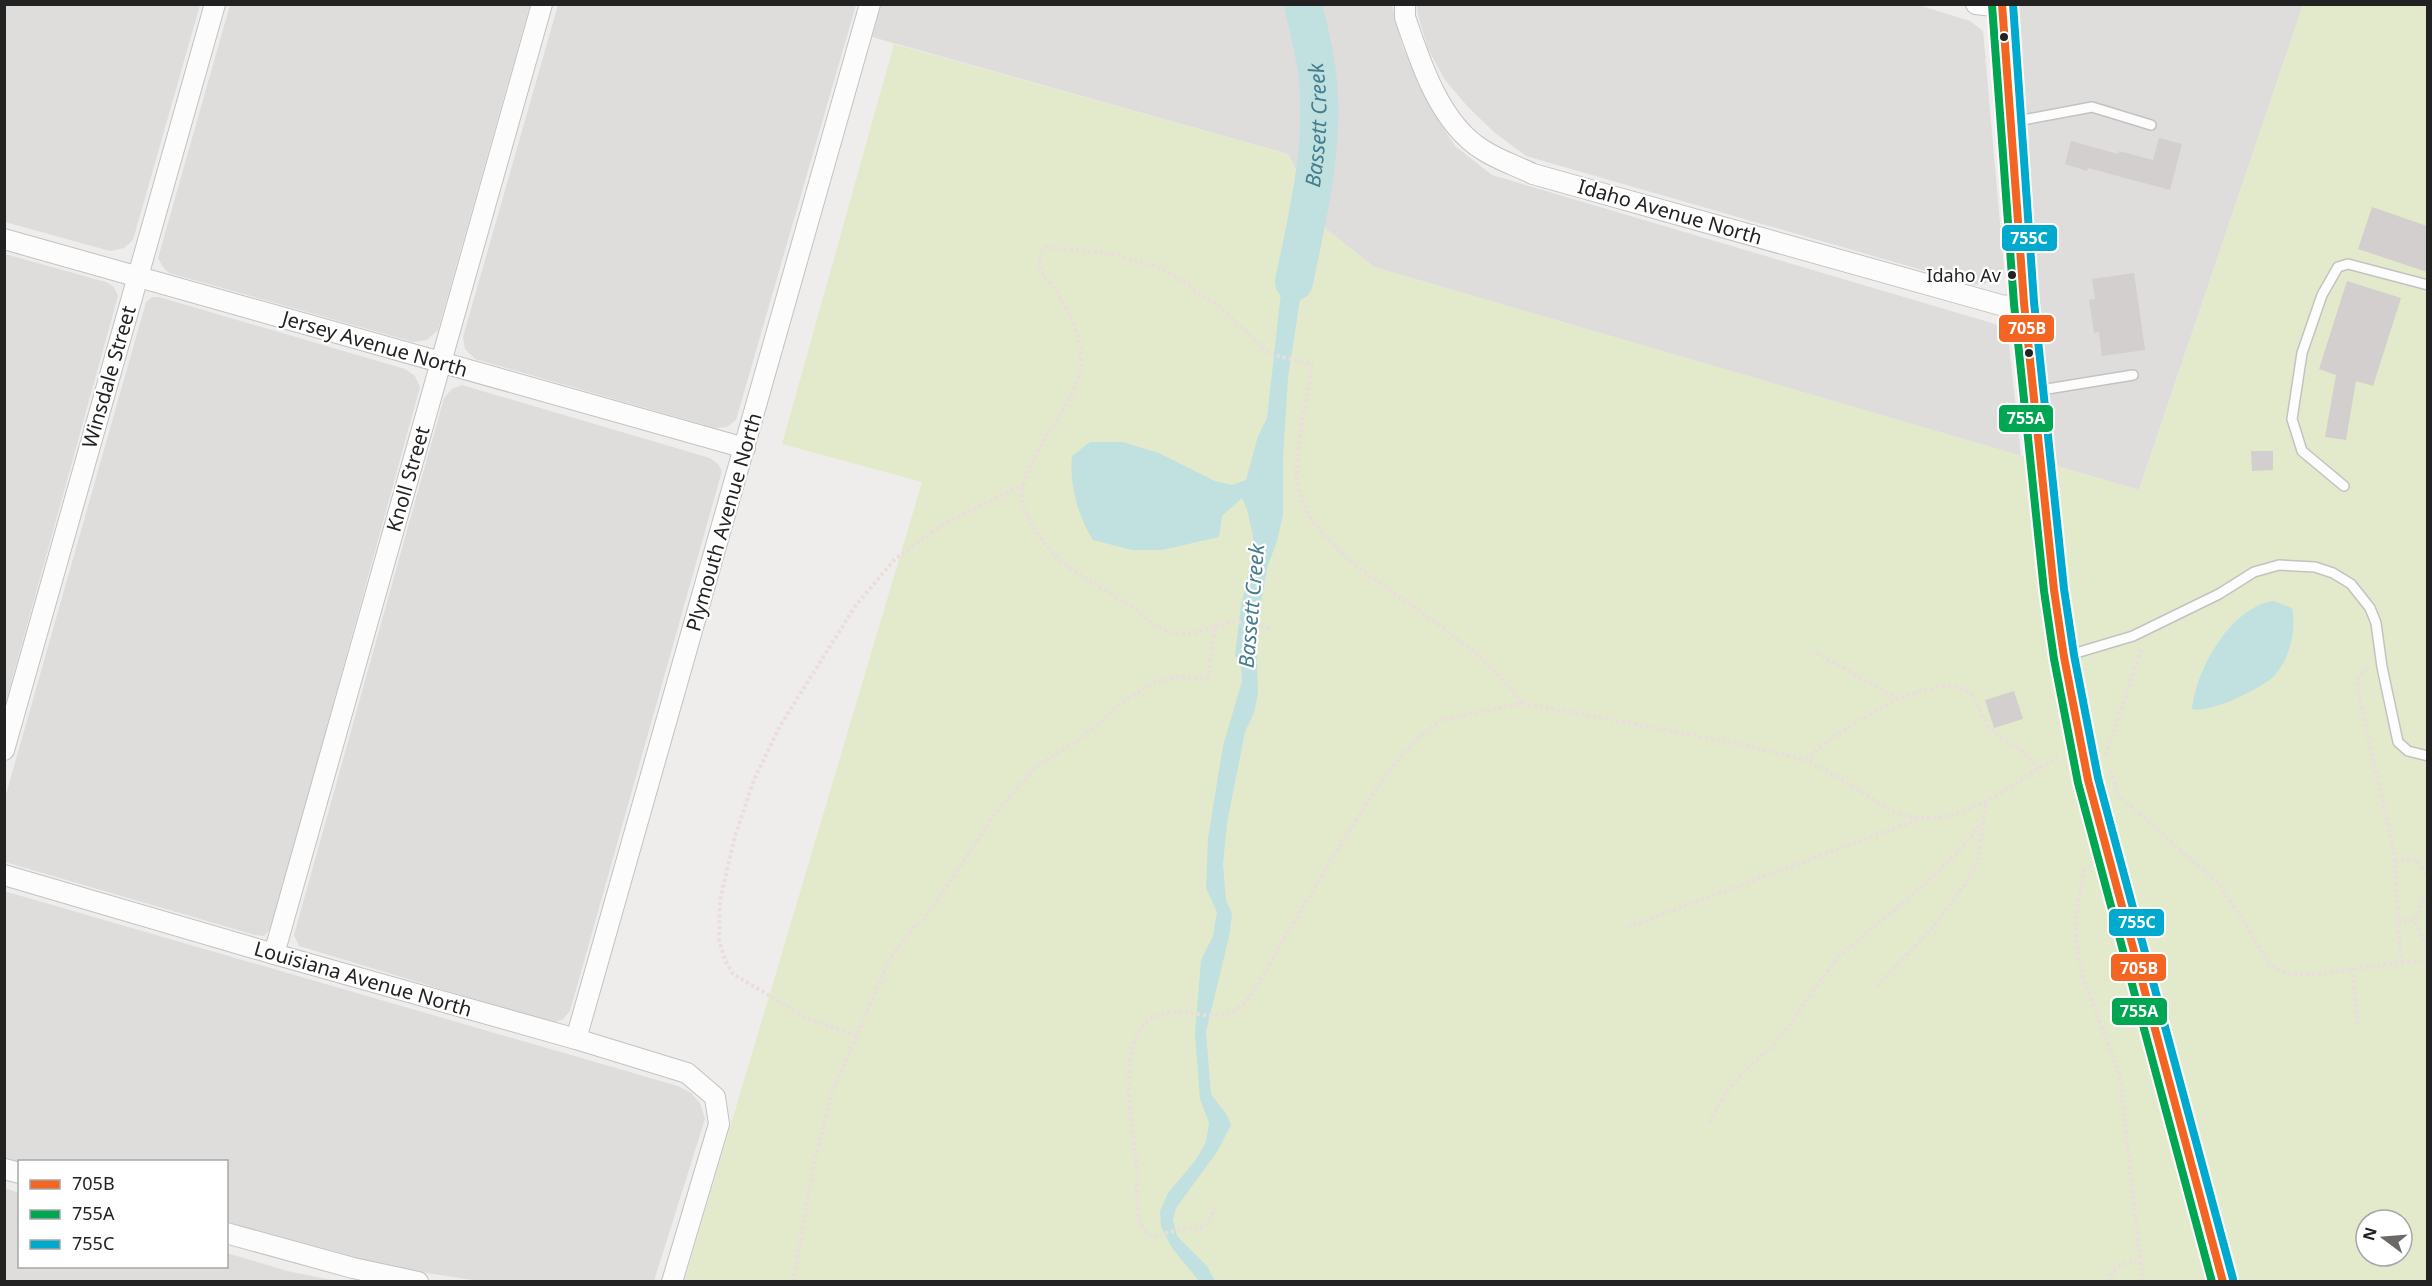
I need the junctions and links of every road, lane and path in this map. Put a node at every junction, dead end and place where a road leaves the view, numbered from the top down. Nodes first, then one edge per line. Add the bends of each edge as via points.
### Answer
1 (215, 4) edge
2 (542, 4) edge
3 (870, 4) edge
4 (1405, 4) edge
5 (1976, 4) edge
6 (2002, 6) edge
7 (2012, 122) junction
8 (2151, 125) dead end
9 (4, 239) edge
10 (138, 277) junction
11 (2427, 285) edge
12 (2024, 303) junction
13 (441, 363) junction
14 (2133, 375) dead end
15 (2034, 391) junction
16 (745, 448) junction
17 (1023, 485) junction
18 (2344, 486) dead end
19 (1215, 627) junction
20 (2149, 629) junction
21 (1270, 632) dead end
22 (1817, 653) dead end
23 (2064, 657) junction
24 (2382, 664) junction
25 (1899, 699) junction
26 (1522, 703) junction
27 (4, 750) edge
28 (2060, 755) dead end
29 (2427, 756) edge
30 (1806, 760) junction
31 (2039, 768) junction
32 (1986, 802) junction
33 (1922, 818) junction
34 (1983, 822) junction
35 (2109, 859) junction
36 (2395, 862) junction
37 (4, 875) edge
38 (2427, 876) edge
39 (2427, 896) edge
40 (2415, 920) junction
41 (2398, 921) junction
42 (1628, 927) dead end
43 (2427, 953) edge
44 (274, 954) junction
45 (2427, 961) edge
46 (2401, 962) junction
47 (2352, 968) junction
48 (1877, 986) dead end
49 (2358, 1026) dead end
50 (856, 1036) junction
51 (576, 1039) junction
52 (1709, 1122) dead end
53 (1216, 1207) dead end
54 (228, 1234) edge
55 (2141, 1261) junction
56 (418, 1281) edge
57 (672, 1281) edge
58 (793, 1281) edge
59 (2110, 1281) edge
60 (2143, 1281) edge
61 (2223, 1281) edge

1 - 10 street, Winsdale Street
2 - 13 street, Knoll Street
3 - 16 street, Plymouth Avenue North
4 - 12 street, Idaho Avenue North via 1405,17 1433,91 1455,124 1482,150 1545,177 2004,306
5 - 6 street
6 - 7 street
7 - 8 lane via 2092,107
7 - 12 street
9 - 10 street, Jersey Avenue North
10 - 13 street, Jersey Avenue North
10 - 27 street, Winsdale Street
11 - 18 lane via 2348,264 2338,267 2322,294 2302,353 2292,419 2302,452
12 - 15 street
13 - 16 street, Jersey Avenue North
13 - 44 street, Knoll Street
14 - 15 lane
15 - 23 street
16 - 51 street, Plymouth Avenue North
17 - 19 path via 1022,501 1033,527 1047,547 1076,574 1136,608 1157,627 1175,634
17 - 26 path via 1065,408 1082,359 1081,344 1067,311 1044,276 1041,252 1047,247 1113,255 1164,269 1221,308 1270,354 1312,364 1297,459 1298,490 1310,517 1331,543 1499,676
17 - 50 path via 944,524 895,559 856,605 780,726 754,780 735,836 720,900 719,940 733,974 809,1019
19 - 21 path via 1232,621 1267,626
19 - 50 path via 1208,678 1176,677 1153,683 1119,704 1079,740 1037,766 1002,804 924,920 890,958
20 - 23 lane
20 - 24 lane via 2254,572 2279,565 2315,567 2351,585 2370,608
20 - 47 path via 2106,755 2118,795 2220,885 2270,964 2280,971 2297,974
22 - 25 path
23 - 35 street via 2088,780
24 - 29 lane via 2398,741 2408,751
24 - 36 path via 2363,671 2357,687
25 - 30 path via 1819,746
25 - 31 path via 1934,688 1957,686 1968,691 1996,735 2022,751
26 - 30 path
26 - 53 path via 1442,720 1399,758 1325,870 1250,997 1235,1010 1222,1015 1171,1010 1143,1026 1130,1064 1128,1107 1137,1163 1137,1211 1142,1225 1149,1235 1160,1236 1184,1228 1198,1229 1207,1224
28 - 31 path
30 - 33 path via 1891,811
31 - 32 path
32 - 33 path via 1939,818
32 - 34 path
33 - 42 path
34 - 48 path via 1972,874 1936,924
34 - 52 path via 1930,880 1838,957 1774,1046 1726,1092
35 - 55 path via 2084,869 2075,924 2083,977 2119,1073
35 - 61 street
36 - 38 path via 2415,859
36 - 41 path
37 - 44 street, Louisiana Avenue North
39 - 40 path
40 - 41 path
40 - 43 path
41 - 46 path
44 - 51 street, Louisiana Avenue North
45 - 46 path
46 - 47 path
47 - 49 path
50 - 58 path via 832,1093 814,1164
51 - 57 street, Louisiana Avenue North via 687,1073 715,1096 719,1124
54 - 56 street via 343,1266
55 - 59 path via 2120,1264
55 - 60 path

